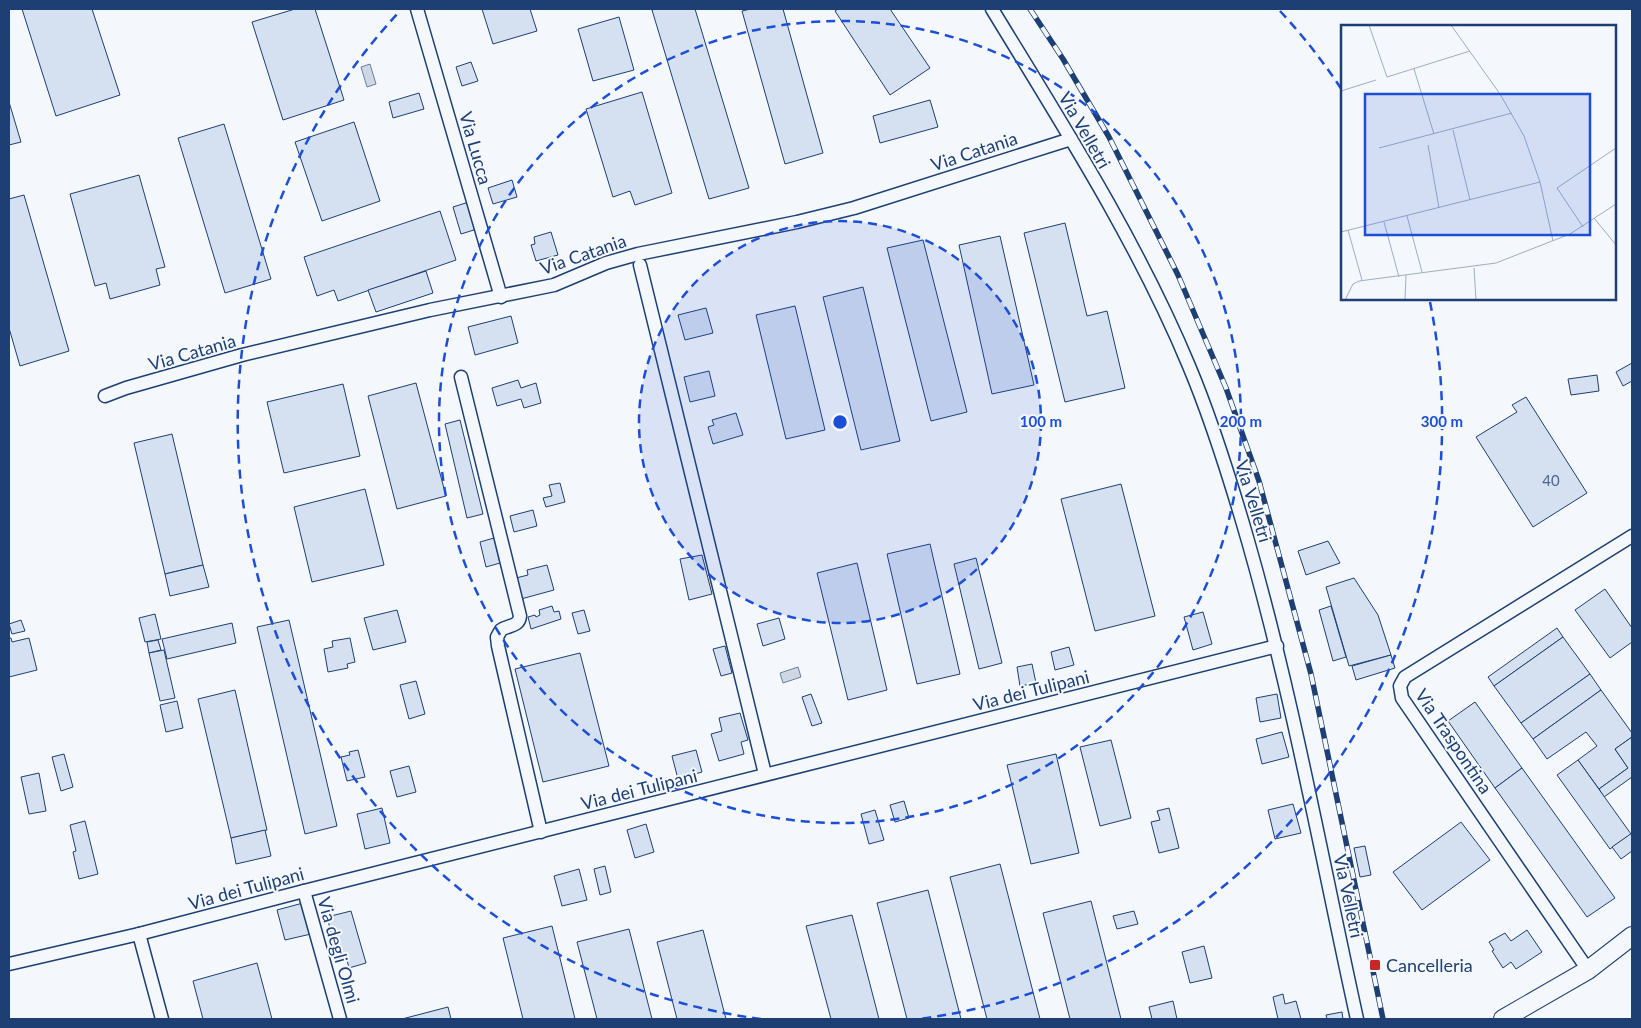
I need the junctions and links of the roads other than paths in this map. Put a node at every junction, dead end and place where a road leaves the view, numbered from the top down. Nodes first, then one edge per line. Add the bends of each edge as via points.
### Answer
1 (417, 9) edge
2 (992, 9) edge
3 (1071, 139) junction
4 (640, 264) dead end
5 (501, 297) junction
6 (461, 377) dead end
7 (105, 396) dead end
8 (1632, 536) edge
9 (1277, 646) junction
10 (765, 774) junction
11 (541, 832) junction
12 (304, 891) junction
13 (139, 934) junction
14 (1632, 936) edge
15 (9, 964) edge
16 (1588, 970) junction
17 (162, 1019) edge
18 (340, 1019) edge
19 (1357, 1019) edge
20 (1503, 1019) edge

1 - 5 street, Via Lucca
2 - 3 street, Via Velletri
3 - 5 street, Via Catania via 854,208 638,254 606,263 562,283
3 - 9 street, Via Velletri via 1124,233 1189,365 1237,503
4 - 10 street
5 - 7 street, Via Catania via 242,355
6 - 11 street via 520,616 517,624 501,630 497,637
8 - 16 street, Via Traspontina via 1405,677 1400,686 1402,698
9 - 10 street, Via dei Tulipani
9 - 19 street, Via Velletri
10 - 11 street, Via dei Tulipani
11 - 12 street, Via dei Tulipani
12 - 13 street, Via dei Tulipani
12 - 18 street, Via degli Olmi
13 - 15 street, Via dei Tulipani
13 - 17 street
14 - 16 street
16 - 20 street

